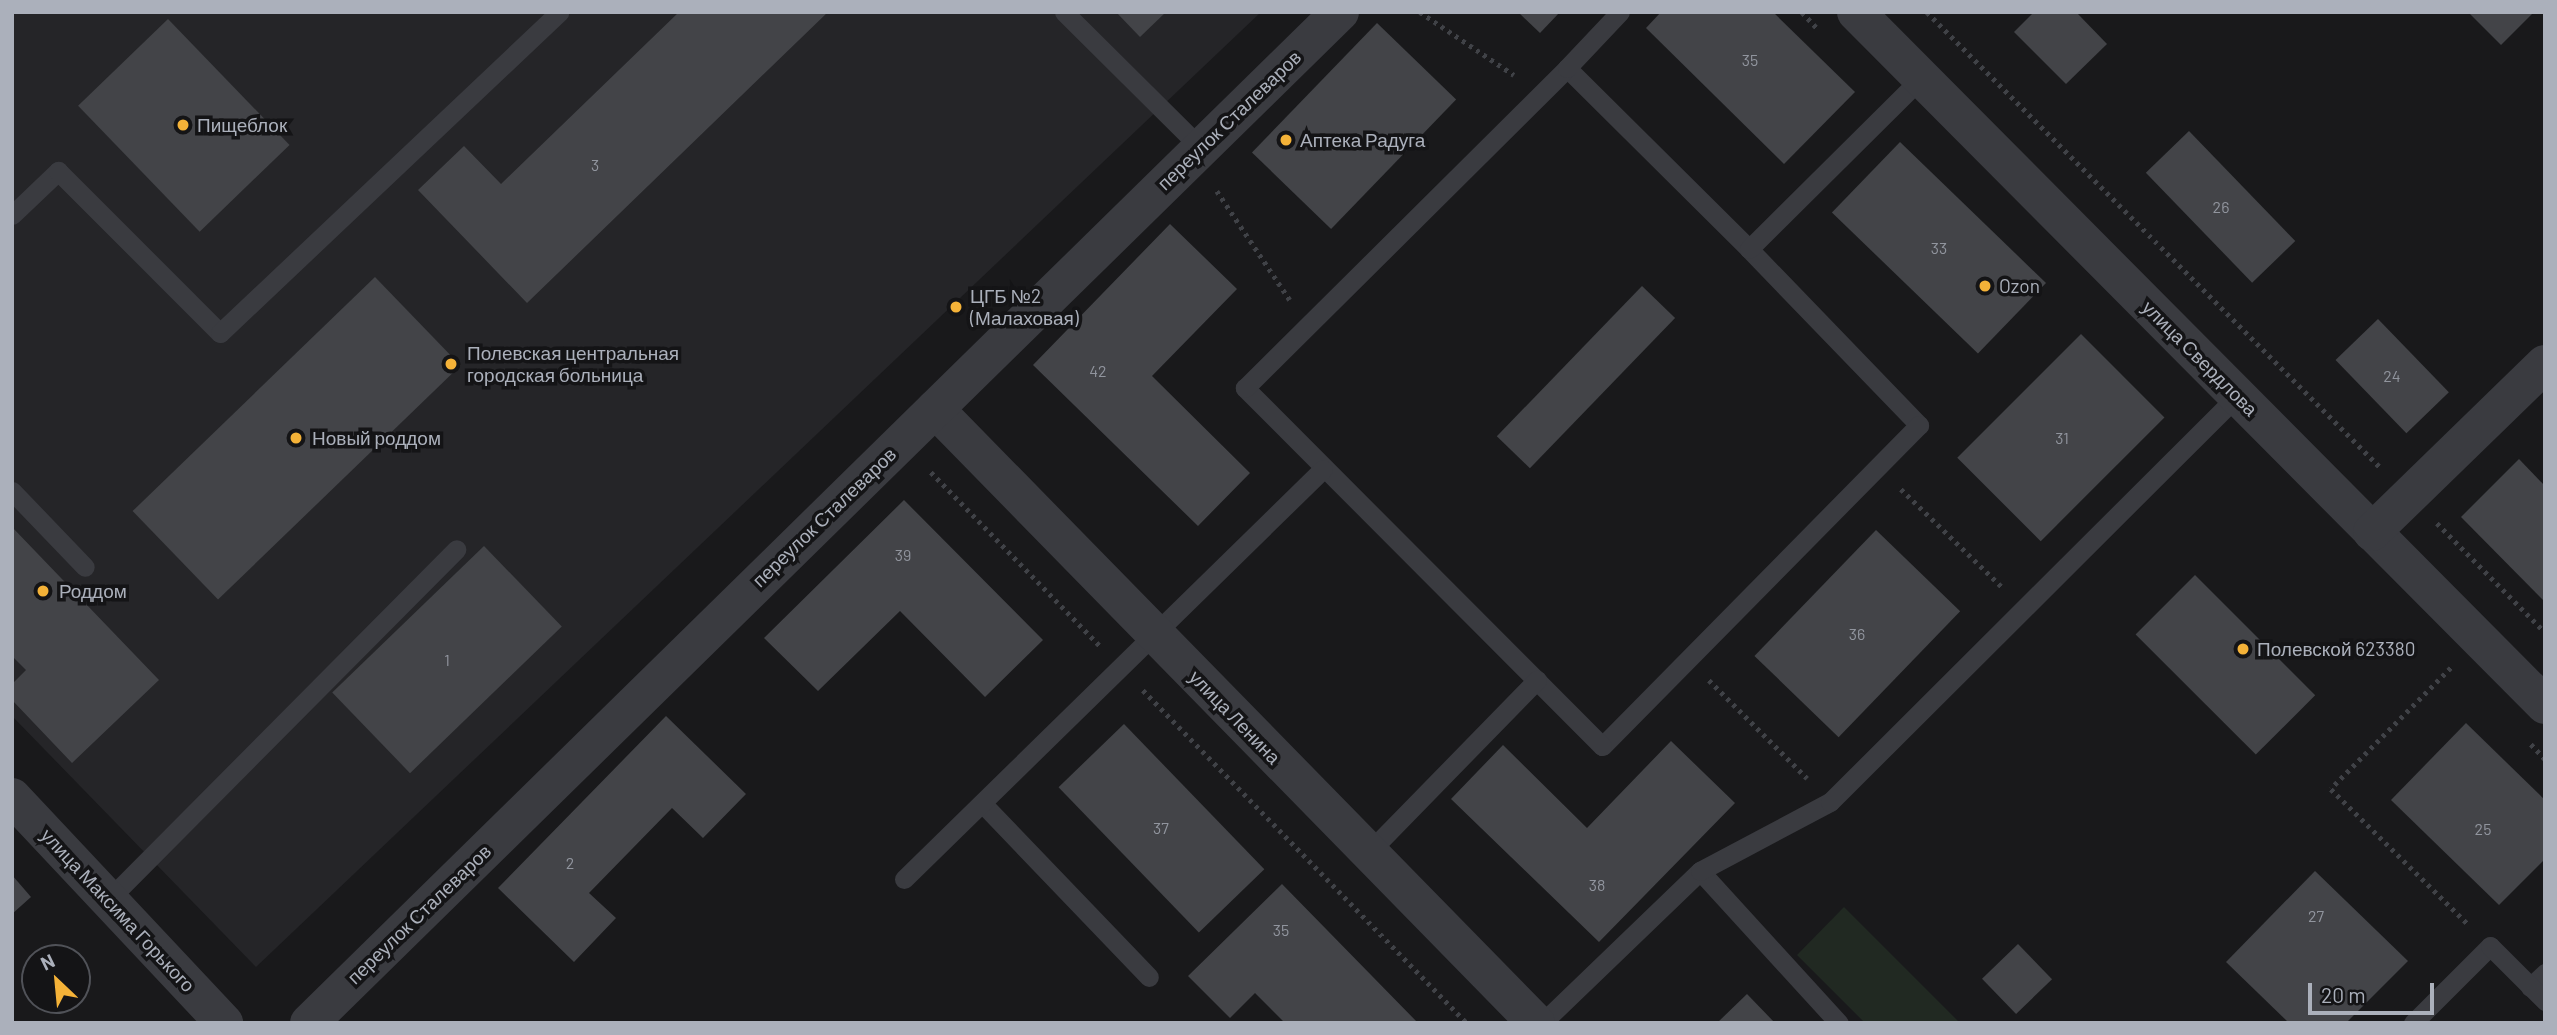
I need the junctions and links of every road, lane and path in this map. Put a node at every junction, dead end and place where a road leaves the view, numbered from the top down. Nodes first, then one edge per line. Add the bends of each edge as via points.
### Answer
1 (559, 12) edge
2 (1064, 12) edge
3 (1340, 12) edge
4 (1420, 12) edge
5 (1620, 12) edge
6 (1856, 12) edge
7 (1927, 12) edge
8 (1567, 68) junction
9 (1921, 78) junction
10 (1541, 93) junction
11 (1197, 152) junction
12 (12, 215) edge
13 (1749, 249) junction
14 (1307, 327) junction
15 (2545, 364) edge
16 (2237, 396) junction
17 (935, 409) junction
18 (901, 442) junction
19 (1878, 466) junction
20 (1323, 469) junction
21 (12, 491) edge
22 (2409, 496) junction
23 (2372, 531) junction
24 (456, 549) dead end
25 (85, 567) dead end
26 (2024, 608) junction
27 (2545, 632) edge
28 (1155, 635) junction
29 (1689, 659) junction
30 (2453, 666) dead end
31 (1121, 668) junction
32 (1536, 680) junction
33 (2545, 705) edge
34 (12, 797) edge
35 (1830, 802) junction
36 (982, 803) junction
37 (1368, 853) junction
38 (1700, 871) junction
39 (904, 879) dead end
40 (109, 899) junction
41 (2490, 946) junction
42 (2545, 973) edge
43 (1149, 977) dead end
44 (2530, 987) junction
45 (2545, 1001) edge
46 (224, 1023) edge
47 (309, 1023) edge
48 (1467, 1023) edge
49 (1536, 1023) edge
50 (1542, 1023) edge
51 (1839, 1023) edge
52 (2413, 1023) edge

1 - 12 lane via 220,333 58,171
2 - 11 lane
3 - 11 street, переулок Сталеваров
4 - 10 path
5 - 8 lane
6 - 9 street, улица Свердлова
7 - 22 path
8 - 10 lane
8 - 13 lane
9 - 13 lane
9 - 16 street, улица Свердлова
10 - 14 lane
11 - 14 path
11 - 17 street, переулок Сталеваров
13 - 19 lane via 1919,425
14 - 20 lane via 1245,388
15 - 22 street
16 - 23 street, улица Свердлова
16 - 26 lane
17 - 18 street, переулок Сталеваров
17 - 28 street, улица Ленина
18 - 31 path
18 - 47 street, переулок Сталеваров
19 - 26 path
19 - 29 lane
20 - 28 lane
20 - 32 lane
21 - 25 lane
22 - 23 street
22 - 27 path
23 - 33 street, улица Свердлова
24 - 40 lane
26 - 35 lane
28 - 31 lane
28 - 37 street, улица Ленина
29 - 32 lane via 1602,746
29 - 35 path
30 - 41 path via 2330,789
31 - 36 lane
31 - 48 path
32 - 37 lane
34 - 40 street, улица Максима Горького
35 - 38 lane
36 - 39 lane
36 - 43 lane
37 - 49 street, улица Ленина
38 - 50 lane
38 - 51 lane
40 - 46 street, улица Максима Горького
41 - 44 lane
41 - 52 lane
42 - 44 lane
44 - 45 lane

